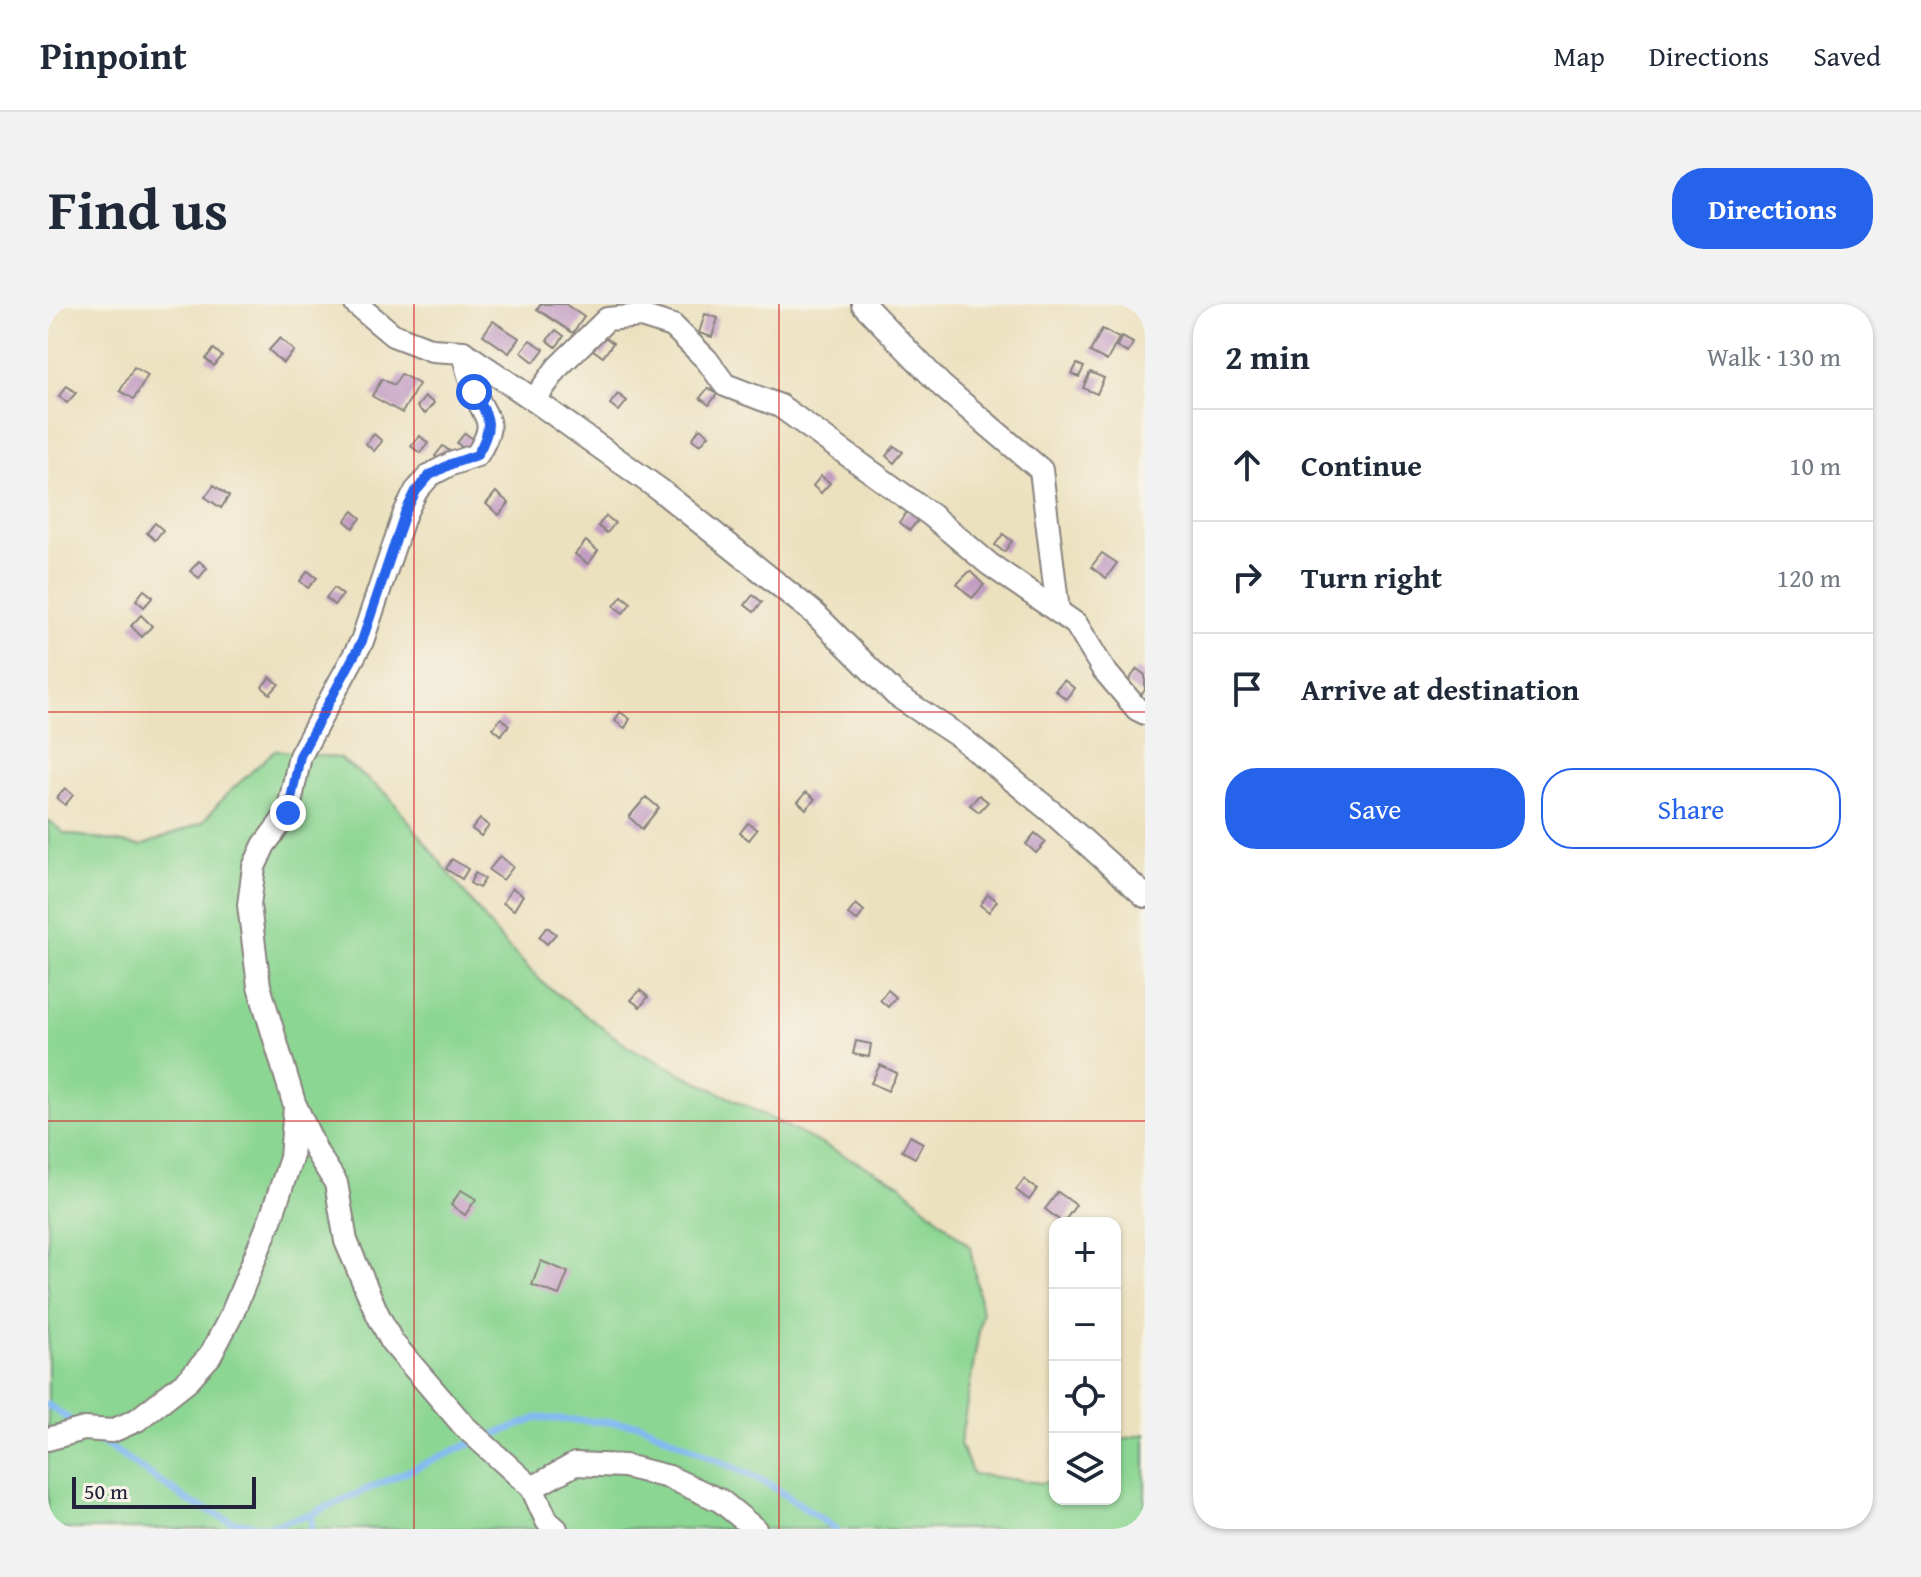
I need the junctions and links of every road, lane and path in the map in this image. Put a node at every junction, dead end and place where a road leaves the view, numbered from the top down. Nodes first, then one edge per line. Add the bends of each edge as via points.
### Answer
1 (356, 304) edge
2 (863, 304) edge
3 (609, 311) edge
4 (463, 352) junction
5 (534, 400) junction
6 (1058, 611) junction
7 (1145, 713) edge
8 (1145, 896) edge
9 (295, 1106) junction
10 (48, 1439) edge
11 (532, 1488) junction
12 (556, 1529) edge
13 (755, 1529) edge

1 - 4 street via 393,335 432,350
2 - 6 street via 942,386 1041,470
3 - 5 street
3 - 6 street via 673,326 725,385 780,406
4 - 5 street
4 - 9 street via 474,392 489,416 486,440 477,455 430,475 416,491 362,641 300,756 288,813 254,867 249,905 259,986
5 - 8 street via 660,490 814,613 896,695 960,737
6 - 7 street via 1076,624 1103,669
9 - 10 street via 291,1158 276,1203 210,1356 137,1420 112,1431 84,1429
9 - 11 street via 336,1183 346,1241 392,1342 464,1426
11 - 12 street
11 - 13 street via 575,1464 624,1466 669,1477 721,1501

